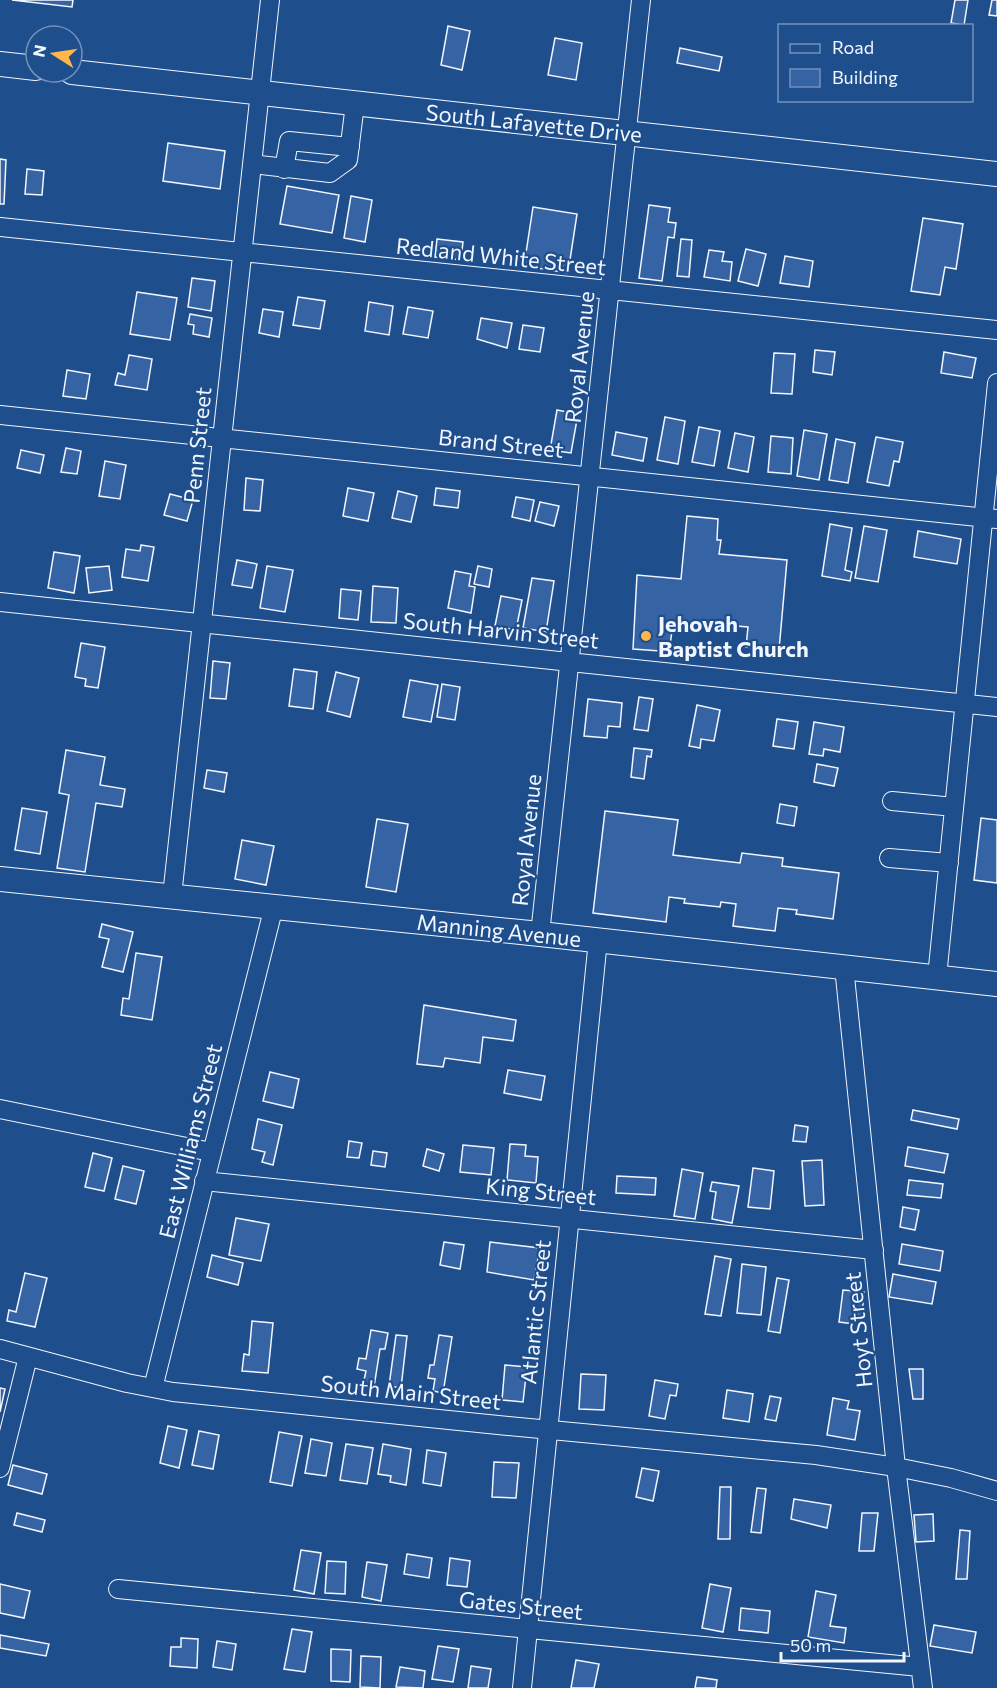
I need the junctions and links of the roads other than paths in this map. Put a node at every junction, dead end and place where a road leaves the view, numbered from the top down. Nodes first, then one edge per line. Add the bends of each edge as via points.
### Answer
1 (270, 0) edge
2 (641, 0) edge
3 (0, 64) edge
4 (24, 67) edge
5 (84, 73) edge
6 (260, 93) junction
7 (355, 104) junction
8 (627, 134) junction
9 (350, 147) junction
10 (252, 164) junction
11 (284, 169) junction
12 (997, 174) edge
13 (0, 227) edge
14 (242, 253) junction
15 (610, 291) junction
16 (997, 330) edge
17 (997, 383) edge
18 (0, 415) edge
19 (222, 438) junction
20 (590, 476) junction
21 (990, 519) edge
22 (0, 602) edge
23 (202, 623) junction
24 (570, 662) junction
25 (964, 703) junction
26 (997, 707) edge
27 (892, 801) dead end
28 (954, 807) junction
29 (889, 858) dead end
30 (949, 863) junction
31 (0, 879) edge
32 (172, 896) junction
33 (274, 906) junction
34 (540, 934) junction
35 (598, 940) junction
36 (844, 967) junction
37 (937, 977) junction
38 (997, 984) edge
39 (0, 1109) edge
40 (212, 1152) junction
41 (204, 1181) junction
42 (569, 1218) junction
43 (874, 1250) junction
44 (0, 1349) edge
45 (28, 1357) junction
46 (153, 1388) junction
47 (547, 1430) junction
48 (896, 1467) junction
49 (0, 1468) edge
50 (997, 1491) edge
51 (118, 1589) dead end
52 (528, 1630) junction
53 (920, 1667) junction
54 (522, 1688) edge
55 (923, 1688) edge

1 - 6 street, Penn Street
2 - 8 street, Royal Avenue
3 - 4 main road
5 - 6 main road, South Lafayette Drive
6 - 7 main road, South Lafayette Drive
6 - 10 street, Penn Street
7 - 8 main road, South Lafayette Drive
7 - 9 street
8 - 12 main road, South Lafayette Drive
8 - 15 street, Royal Avenue
9 - 11 street via 348,160 330,173
9 - 11 street via 290,141
10 - 11 street
10 - 14 street, Penn Street
13 - 14 street, Red and White Street
14 - 15 street, Red and White Street
14 - 19 street, Penn Street
15 - 16 street, Red and White Street
15 - 20 street, Royal Avenue
17 - 21 street
18 - 19 street, Brand Street
19 - 20 street, Brand Street
19 - 23 street, Penn Street
20 - 21 street, Brand Street
20 - 24 street, Royal Avenue
21 - 25 street
22 - 23 street, South Harvin Street
23 - 24 street, South Harvin Street
23 - 32 street, Penn Street
24 - 25 street, South Harvin Street
24 - 34 street, Royal Avenue
25 - 26 street, South Harvin Street
25 - 28 street
27 - 28 street
28 - 30 street
29 - 30 street
30 - 37 street
31 - 32 main road, Manning Avenue
32 - 33 main road, Manning Avenue
33 - 34 main road, Manning Avenue
33 - 40 street, East Williams Street
34 - 35 main road, Manning Avenue
35 - 36 main road, Manning Avenue
35 - 42 street, Atlantic Street
36 - 37 main road, Manning Avenue
36 - 43 street, Hoyt Street
37 - 38 main road, Manning Avenue
39 - 40 street
40 - 41 street, East Williams Street
41 - 42 street, King Street
41 - 46 street, East Williams Street
42 - 43 street, King Street
42 - 47 street, Atlantic Street
43 - 48 street, Hoyt Street
44 - 45 street, South Main Street
45 - 46 street, South Main Street
45 - 49 street
46 - 47 street, South Main Street
47 - 48 street, South Main Street via 770,1449
47 - 52 street, Atlantic Street
48 - 50 street, South Main Street
48 - 53 street, Hoyt Street
51 - 52 street, Gates Street
52 - 53 street, Gates Street
52 - 54 street, Atlantic Street
53 - 55 street, Hoyt Street

